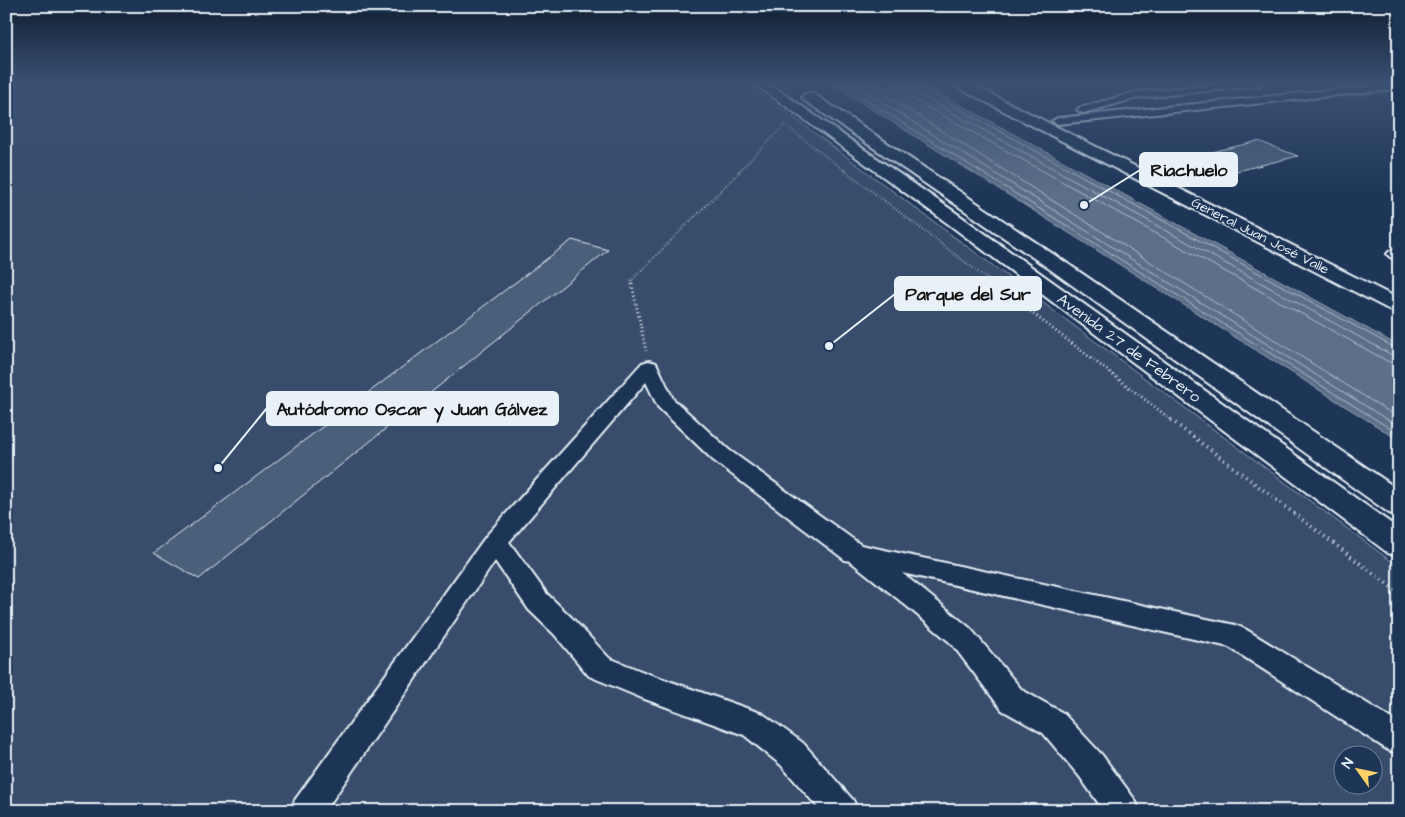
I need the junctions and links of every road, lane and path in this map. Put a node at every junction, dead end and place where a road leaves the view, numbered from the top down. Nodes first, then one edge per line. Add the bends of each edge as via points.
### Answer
1 (815, 121) edge
2 (845, 121) edge
3 (1036, 121) edge
4 (1058, 121) edge
5 (1399, 289) edge
6 (1399, 307) edge
7 (649, 367) junction
8 (1399, 505) edge
9 (495, 542) junction
10 (1399, 545) edge
11 (854, 553) junction
12 (1399, 593) edge
13 (1399, 740) edge
14 (306, 811) edge
15 (842, 811) edge
16 (1124, 811) edge

1 - 10 main road, Avenida 27 de Febrero
2 - 8 main road, Avenida 27 de Febrero
3 - 6 main road, General Juan José Valle
4 - 5 main road, General Juan José Valle
7 - 9 lane
7 - 11 lane via 665,402 721,455
7 - 12 path via 631,280 785,125
9 - 14 lane
9 - 15 lane via 538,602 598,667 753,724 792,754
11 - 13 lane via 1235,637
11 - 16 lane via 962,636 1012,700 1053,723 1091,766

